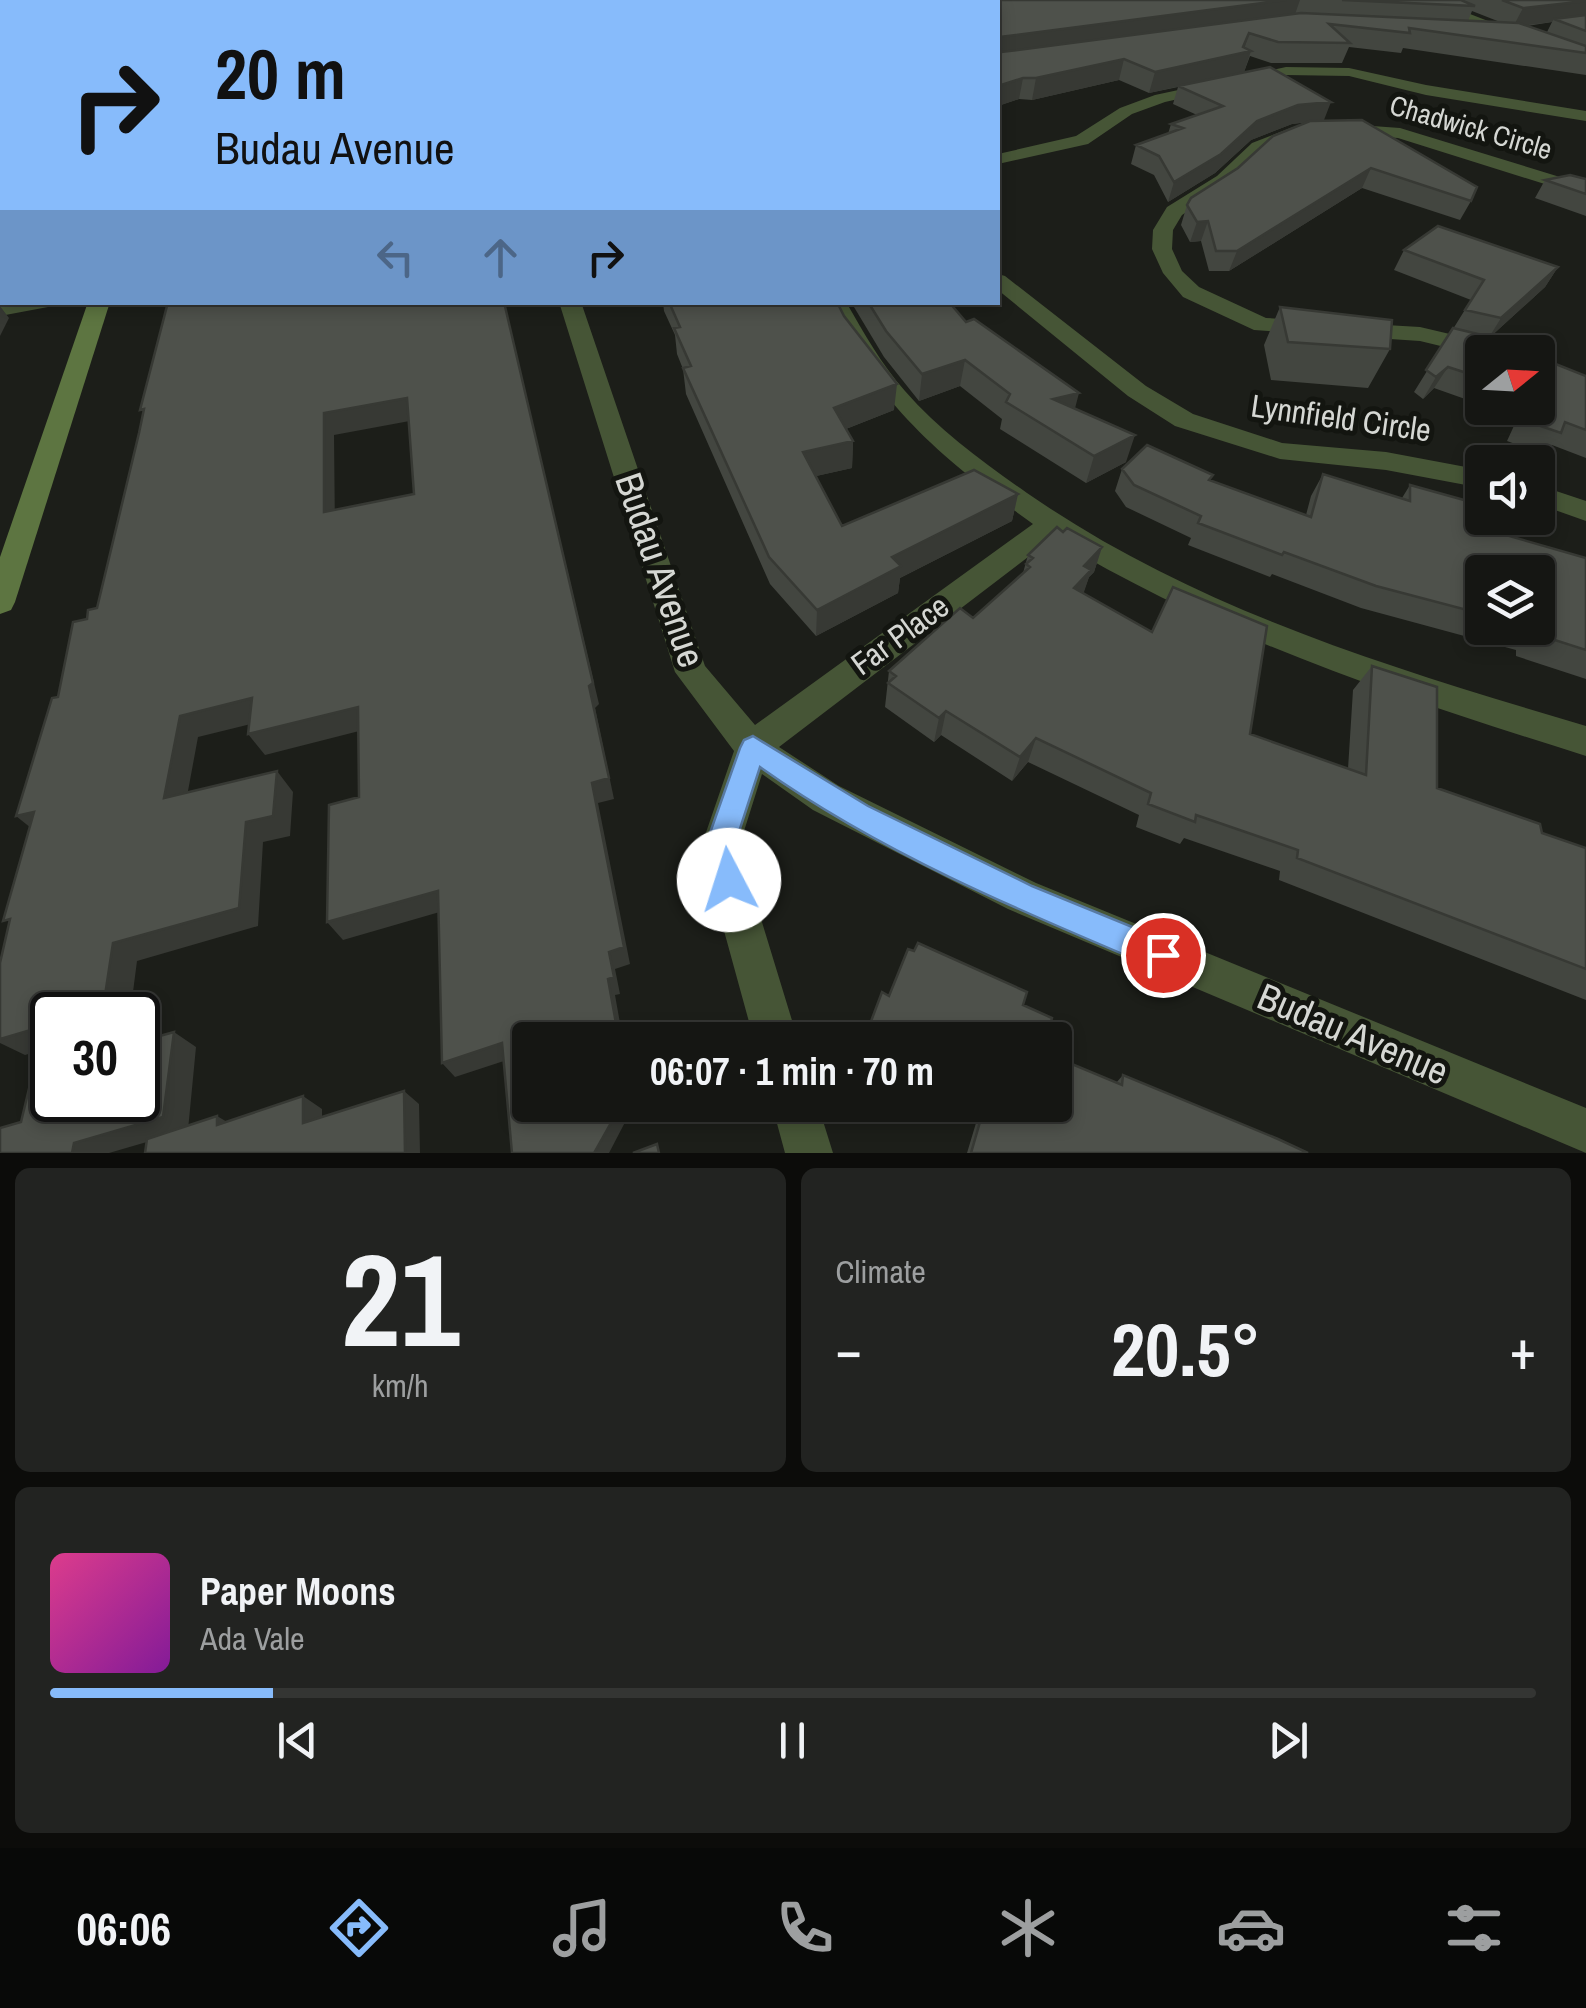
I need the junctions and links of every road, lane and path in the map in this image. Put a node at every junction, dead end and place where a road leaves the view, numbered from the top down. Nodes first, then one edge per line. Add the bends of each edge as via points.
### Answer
1 (1422, 0) edge
2 (1549, 30) edge
3 (1460, 34) edge
4 (1512, 35) junction
5 (1586, 64) edge
6 (1586, 116) edge
7 (1000, 159) edge
8 (1586, 191) edge
9 (1000, 282) edge
10 (98, 305) edge
11 (571, 305) edge
12 (836, 305) edge
13 (1465, 345) edge
14 (1465, 476) edge
15 (1555, 500) edge
16 (1586, 511) edge
17 (1050, 526) junction
18 (0, 602) edge
19 (1586, 741) edge
20 (753, 748) junction
21 (771, 1022) edge
22 (800, 1122) edge
23 (1586, 1131) edge
24 (809, 1153) edge

1 - 4 street
2 - 4 street
3 - 4 street
4 - 5 street
6 - 7 street via 1349,72 1286,71 1162,98 1126,111 1082,140
8 - 13 street, Chadwick Circle via 1400,133 1331,128 1258,147 1223,180 1174,211 1163,230 1162,249 1191,292 1262,325 1420,334
9 - 14 street, Lynnfield Circle via 1137,391 1184,420 1280,452
10 - 18 street
11 - 20 street, Budau Avenue via 691,672
12 - 17 street via 898,398
15 - 16 street
17 - 19 street via 1116,566 1318,657
17 - 20 street, Far Place
20 - 21 street via 720,847
20 - 23 street, Budau Avenue via 826,798 1022,896
22 - 24 street

